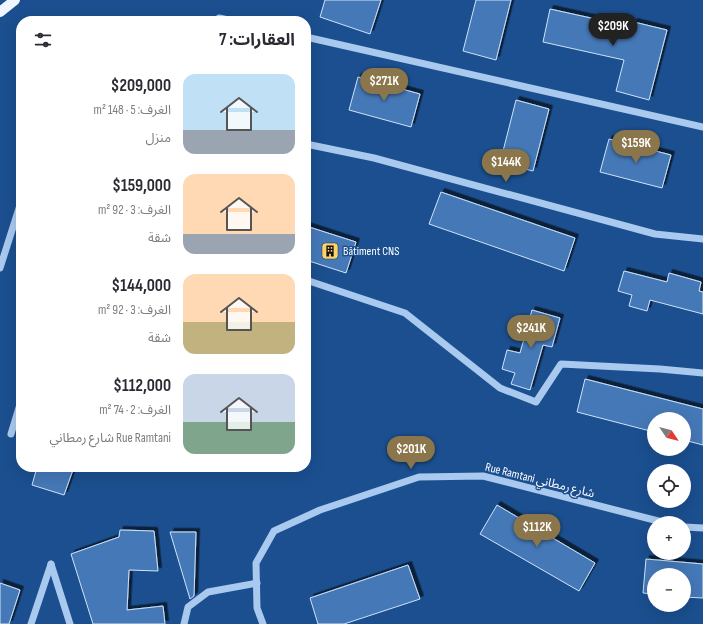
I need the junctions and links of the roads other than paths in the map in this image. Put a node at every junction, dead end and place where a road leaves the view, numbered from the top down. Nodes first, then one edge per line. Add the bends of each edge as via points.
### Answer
1 (15, 0) edge
2 (0, 12) edge
3 (311, 38) edge
4 (703, 127) edge
5 (311, 145) edge
6 (16, 218) edge
7 (703, 239) edge
8 (0, 268) edge
9 (311, 282) edge
10 (703, 373) edge
11 (16, 419) edge
12 (12, 434) dead end
13 (647, 518) edge
14 (691, 527) edge
15 (703, 528) edge
16 (257, 583) junction
17 (31, 624) edge
18 (70, 624) edge
19 (184, 624) edge
20 (263, 624) edge

1 - 2 main road
3 - 4 street
5 - 7 street via 374,158 655,234
6 - 8 street
9 - 10 street via 405,313 500,388 536,402 561,364
11 - 12 street
13 - 16 street, Rue Ramtani شارع رمطاني via 483,476 419,477 320,510 274,531 256,563
14 - 15 street
16 - 19 street via 208,592 188,607
16 - 20 street, Rue Ramtani شارع رمطاني via 257,608
17 - 18 street via 51,564

